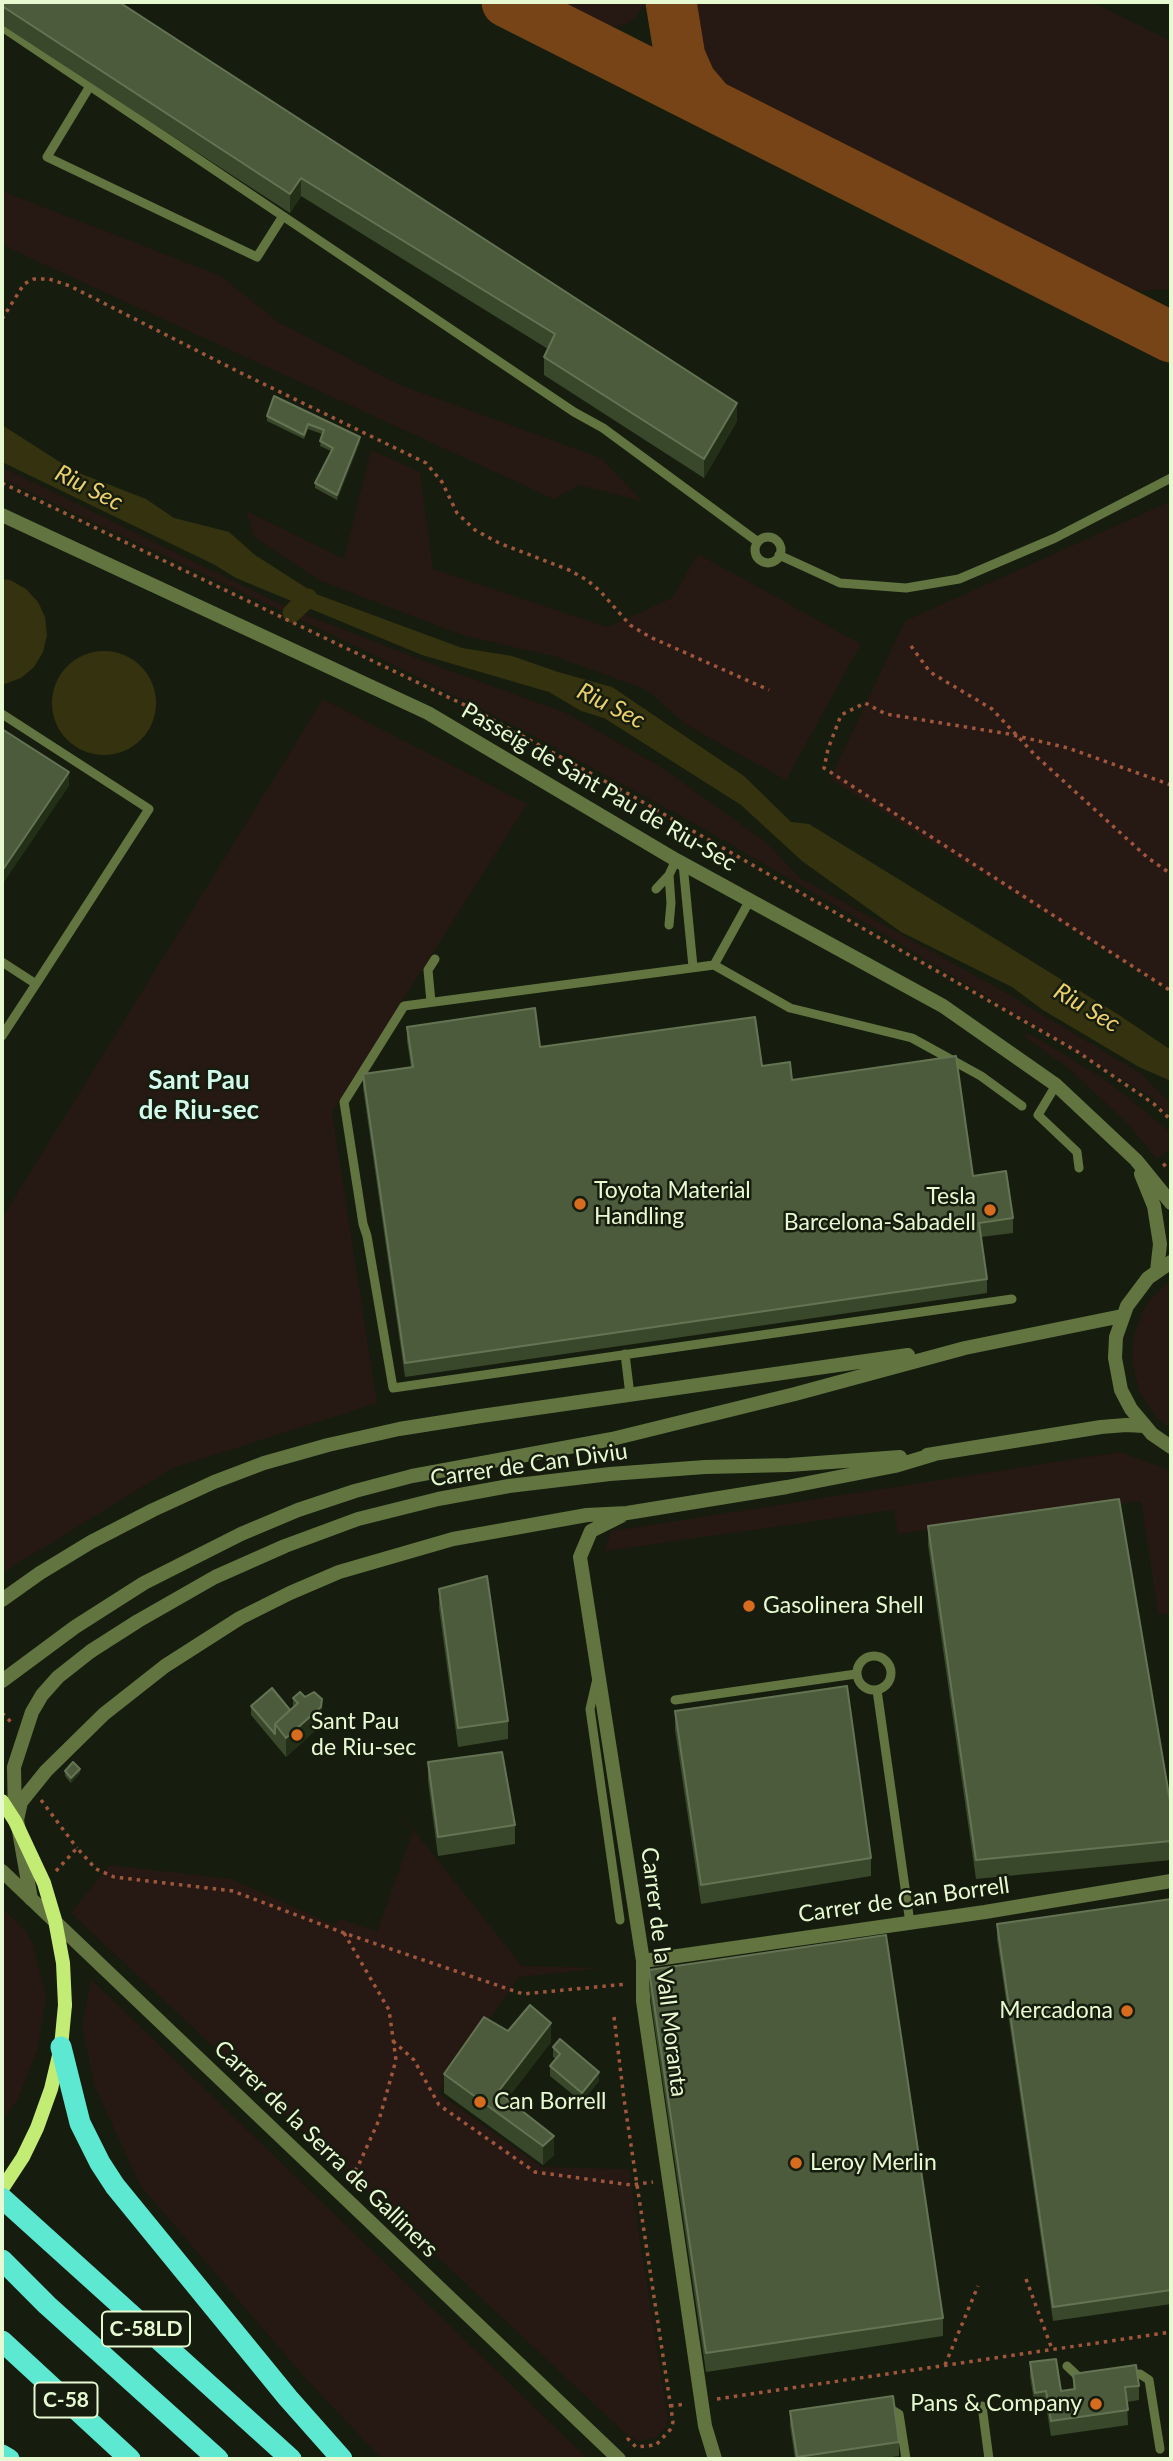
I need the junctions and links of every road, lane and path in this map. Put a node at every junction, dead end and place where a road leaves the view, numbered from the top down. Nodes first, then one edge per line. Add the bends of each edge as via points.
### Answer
1 (2, 27) edge
2 (90, 86) junction
3 (283, 216) junction
4 (2, 319) edge
5 (1171, 478) edge
6 (2, 483) edge
7 (2, 515) edge
8 (758, 542) junction
9 (779, 555) junction
10 (911, 646) dead end
11 (769, 690) dead end
12 (2, 714) edge
13 (1016, 736) junction
14 (1171, 785) edge
15 (680, 862) junction
16 (1171, 874) edge
17 (669, 875) junction
18 (656, 889) dead end
19 (750, 900) junction
20 (669, 925) dead end
21 (435, 959) dead end
22 (2, 962) edge
23 (714, 965) junction
24 (694, 967) junction
25 (36, 984) junction
26 (1171, 991) edge
27 (431, 1002) junction
28 (2, 1036) edge
29 (1056, 1084) junction
30 (1022, 1106) dead end
31 (1171, 1120) edge
32 (1136, 1160) junction
33 (1171, 1160) edge
34 (1163, 1166) dead end
35 (1079, 1168) dead end
36 (1171, 1203) edge
37 (1171, 1262) edge
38 (1157, 1271) junction
39 (1012, 1299) dead end
40 (1122, 1316) junction
41 (965, 1348) junction
42 (625, 1354) junction
43 (630, 1395) junction
44 (1144, 1426) junction
45 (1171, 1447) edge
46 (935, 1454) junction
47 (627, 1513) junction
48 (2, 1600) edge
49 (598, 1674) junction
50 (856, 1674) junction
51 (2, 1681) edge
52 (877, 1690) junction
53 (675, 1700) dead end
54 (2, 1801) edge
55 (21, 1802) junction
56 (2, 1808) edge
57 (15, 1821) junction
58 (2, 1871) edge
59 (1171, 1881) edge
60 (31, 1899) junction
61 (620, 1920) dead end
62 (910, 1923) junction
63 (344, 1933) junction
64 (643, 1961) junction
65 (643, 1983) junction
66 (614, 2017) dead end
67 (393, 2041) junction
68 (61, 2047) junction
69 (669, 2181) junction
70 (636, 2184) junction
71 (2, 2189) edge
72 (340, 2193) junction
73 (2, 2198) edge
74 (2, 2260) edge
75 (1026, 2279) dead end
76 (978, 2286) dead end
77 (1171, 2332) edge
78 (2, 2341) edge
79 (1053, 2349) junction
80 (945, 2365) junction
81 (1067, 2366) dead end
82 (1117, 2377) edge
83 (1094, 2380) edge
84 (701, 2401) junction
85 (670, 2406) junction
86 (982, 2406) dead end
87 (876, 2410) edge
88 (1160, 2449) dead end
89 (2, 2455) edge
90 (616, 2457) edge
91 (9, 2459) edge
92 (130, 2459) edge
93 (218, 2459) edge
94 (291, 2459) edge
95 (342, 2459) edge
96 (715, 2459) edge
97 (906, 2459) edge
98 (989, 2459) edge

1 - 2 lane
2 - 3 lane
2 - 3 lane via 47,157 257,257
3 - 8 lane via 603,428
4 - 11 path via 24,284 34,279 70,286 426,463 442,482 457,513 475,530 569,570 600,590 630,625 650,637
5 - 9 lane via 1055,538 959,579 906,588 840,583
6 - 31 path via 487,716 1078,1052
7 - 15 street, Passeig de Sant Pau de Riu-Sec via 428,713
8 - 9 lane via 773,538 780,547
8 - 9 lane via 755,550 761,561 769,563
10 - 13 path via 930,672 992,709
12 - 25 lane via 149,809
13 - 14 path via 1069,748
13 - 16 path
13 - 26 path via 887,714 865,704 841,715 824,768
15 - 17 lane
15 - 19 street, Passeig de Sant Pau de Riu-Sec
15 - 24 lane
17 - 18 lane
17 - 20 lane
19 - 23 lane
19 - 29 street, Passeig de Sant Pau de Riu-Sec via 943,1006
21 - 27 lane via 428,970
22 - 25 lane
23 - 24 lane
23 - 30 lane via 790,1008 912,1038 981,1076
24 - 27 lane
25 - 28 lane
27 - 42 lane via 404,1006 344,1102 393,1388
29 - 32 street, Passeig de Sant Pau de Riu-Sec
29 - 35 lane via 1038,1115 1077,1152
32 - 36 street, Passeig de Sant Pau de Riu-Sec
32 - 38 street, Passeig de Sant Pau de Riu-Sec via 1154,1206 1160,1244
33 - 34 path
37 - 38 street
38 - 40 street via 1140,1286
39 - 42 lane
40 - 41 street, Carrer de Can Diviu
40 - 44 street via 1116,1337 1116,1369 1125,1399
41 - 43 street, Carrer de Can Diviu
41 - 51 street, Carrer de Can Diviu via 612,1439 355,1491 287,1515 144,1583
42 - 43 lane
43 - 48 street, Carrer de Can Diviu via 399,1429 264,1463 91,1542
44 - 45 street
44 - 46 street, Carrer de Can Diviu via 1101,1427
46 - 47 street, Carrer de Can Diviu via 787,1487
46 - 57 street, Carrer de Can Diviu, bridge via 610,1474 509,1486 358,1519 285,1546 215,1577 138,1620 58,1677 32,1712 15,1767
47 - 49 street, Carrer de la Vall Moranta via 591,1531 580,1557
47 - 55 street, Carrer de Can Diviu via 587,1515 453,1539 339,1572 290,1593 200,1641 135,1688 71,1745
49 - 61 lane via 590,1709
49 - 64 street, Carrer de la Vall Moranta
50 - 52 lane via 861,1684
50 - 52 lane via 863,1659 874,1655 884,1659 891,1668 890,1680
50 - 53 lane
52 - 62 lane
54 - 57 street, bridge
55 - 56 street
55 - 60 street via 17,1820
57 - 68 street, bridge via 40,1873 55,1920 65,2005
58 - 60 street, Carrer de la Serra de Galliners
59 - 62 street, Carrer de Can Borrell
60 - 63 path via 77,1848 96,1869 114,1877 233,1891
60 - 72 street, Carrer de la Serra de Galliners
62 - 64 street, Carrer de Can Borrell
63 - 65 path via 523,1994
63 - 67 path via 389,2010
64 - 65 street, Carrer de la Vall Moranta
65 - 69 street, Carrer de la Vall Moranta
66 - 70 path
67 - 70 path via 414,2060 439,2105 535,2172
67 - 72 path via 396,2060 379,2120
68 - 71 street via 37,2128
68 - 95 highway via 80,2123 100,2163
69 - 70 path
69 - 84 street, Carrer de la Vall Moranta
70 - 85 path
72 - 90 street, Carrer de la Serra de Galliners
73 - 94 highway, C-58LD
74 - 93 highway, C-58
75 - 79 path
76 - 80 path
77 - 79 path
78 - 92 highway, C-58
79 - 80 path
80 - 84 path
81 - 83 lane via 1083,2382
82 - 88 lane via 1140,2374 1149,2379
84 - 85 path
84 - 96 street, Carrer de la Vall Moranta
85 - 90 path via 673,2422 656,2445 636,2446 628,2439
86 - 98 lane
87 - 97 lane via 889,2408 899,2414
89 - 91 highway

